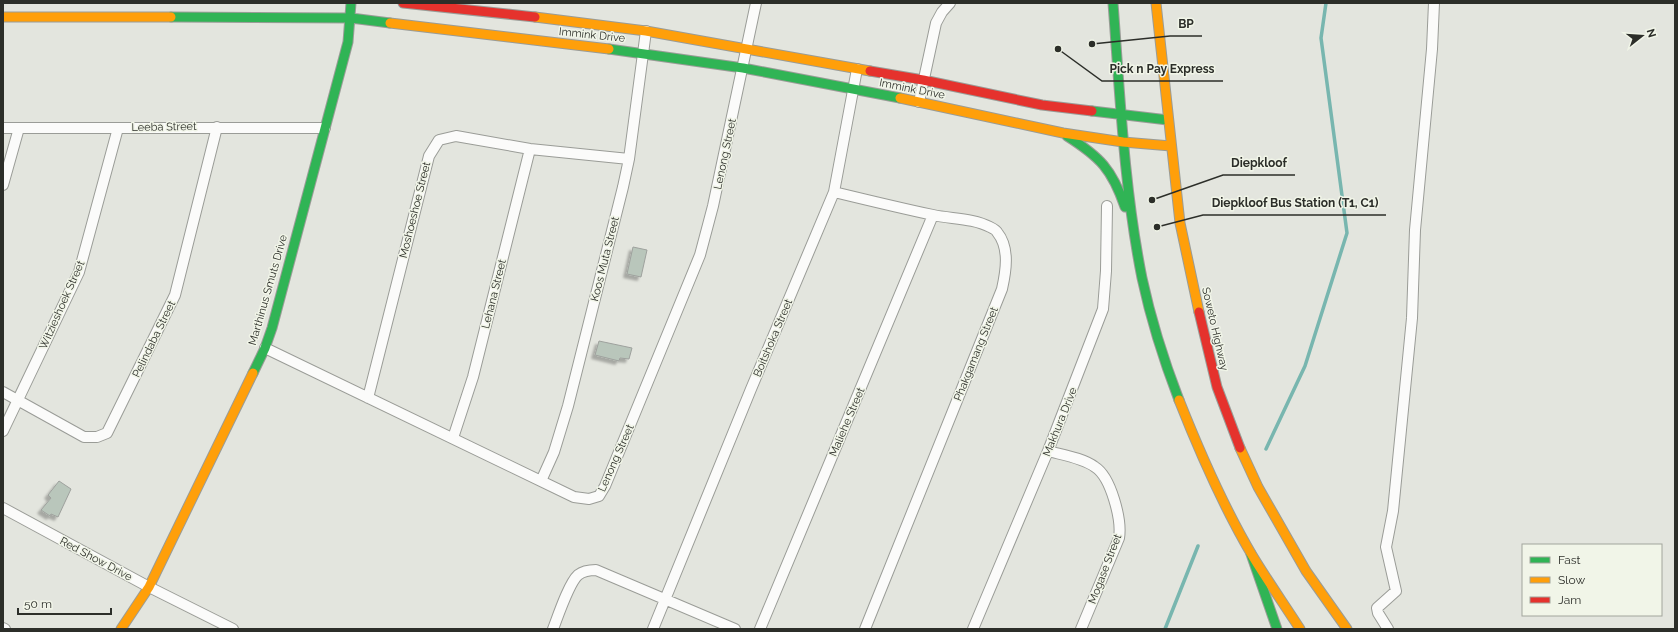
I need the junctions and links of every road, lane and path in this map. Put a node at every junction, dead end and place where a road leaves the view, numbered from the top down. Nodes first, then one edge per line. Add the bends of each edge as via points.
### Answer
1 (351, 3) edge
2 (403, 3) edge
3 (756, 3) edge
4 (950, 3) edge
5 (1113, 3) edge
6 (1156, 3) edge
7 (1434, 3) edge
8 (3, 17) edge
9 (351, 18) junction
10 (646, 31) junction
11 (747, 47) junction
12 (644, 53) junction
13 (743, 68) junction
14 (857, 69) junction
15 (923, 80) junction
16 (853, 89) junction
17 (919, 102) junction
18 (1122, 115) junction
19 (1168, 120) junction
20 (217, 127) junction
21 (3, 128) edge
22 (19, 128) junction
23 (118, 128) junction
24 (325, 128) junction
25 (1063, 133) junction
26 (1123, 142) junction
27 (1171, 146) junction
28 (530, 148) junction
29 (629, 159) junction
30 (3, 185) edge
31 (834, 192) junction
32 (1106, 206) dead end
33 (933, 215) junction
34 (1136, 244) junction
35 (265, 348) junction
36 (3, 392) edge
37 (368, 398) junction
38 (17, 400) junction
39 (3, 431) edge
40 (454, 438) junction
41 (1048, 451) junction
42 (541, 481) junction
43 (3, 508) edge
44 (1251, 554) junction
45 (149, 587) junction
46 (665, 599) junction
47 (121, 629) edge
48 (233, 629) edge
49 (553, 629) edge
50 (654, 629) edge
51 (735, 629) edge
52 (760, 629) edge
53 (864, 629) edge
54 (973, 629) edge
55 (1081, 629) edge
56 (1277, 629) edge
57 (1300, 629) edge
58 (1347, 629) edge
59 (1388, 629) edge

1 - 9 main road, Marthinus Smuts Drive
2 - 10 main road, Immink Drive
3 - 11 street
4 - 15 street via 936,23
5 - 18 main road
6 - 19 main road, Soweto Highway
7 - 59 street via 1415,230 1412,318 1393,511 1386,547 1396,591 1377,608
8 - 9 main road, Immink Drive
9 - 12 main road, Immink Drive
9 - 24 main road, Marthinus Smuts Drive via 348,42
10 - 11 main road, Immink Drive
10 - 12 street, Koos Muta Street
11 - 13 street
11 - 14 main road, Immink Drive
12 - 13 main road, Immink Drive
12 - 29 street, Koos Muta Street
13 - 16 main road, Immink Drive
13 - 42 street, Lenong Street via 709,226 700,254 603,492 594,498 581,499
14 - 15 main road, Immink Drive
14 - 16 street, Boitshoka Street
15 - 17 street
15 - 18 main road, Immink Drive via 1042,105
16 - 17 main road, Immink Drive
16 - 31 street, Boitshoka Street
17 - 25 main road, Immink Drive
18 - 19 main road, Immink Drive
18 - 26 main road
19 - 27 main road, Soweto Highway
20 - 23 street, Leeba Street
20 - 24 street, Leeba Street
20 - 38 street, Pelindaba Street via 175,295 107,433 98,438 84,436
21 - 22 street, Leeba Street
22 - 23 street, Leeba Street
22 - 30 street
23 - 38 street, Witzieshoek Street via 79,272
24 - 35 main road, Marthinus Smuts Drive
25 - 26 main road, Immink Drive
25 - 34 main road via 1100,158 1108,168 1120,191
26 - 27 main road, Immink Drive
26 - 34 main road
27 - 58 main road, Soweto Highway via 1180,223 1192,281 1213,372 1230,426 1258,487 1288,540 1306,571
28 - 29 street, Moshoeshoe Street
28 - 37 street, Moshoeshoe Street via 456,136 439,140 434,147 429,156
28 - 40 street, Lehana Street via 473,377
29 - 42 street, Koos Muta Street via 568,406 554,452
31 - 33 street, Phakgamang Street
31 - 46 street, Boitshoka Street
32 - 41 street, Makhura Drive via 1106,278 1103,309
33 - 52 street, Maliehe Street
33 - 53 street, Phakgamang Street via 975,222 997,232 1004,246 1005,278
34 - 44 main road via 1155,329 1176,393 1203,460
35 - 37 street, Lenong Street
35 - 45 main road, Marthinus Smuts Drive
36 - 38 street, Pelindaba Street
37 - 40 street, Lenong Street
38 - 39 street, Witzieshoek Street
40 - 42 street, Lenong Street
41 - 54 street, Makhura Drive
41 - 55 street, Mogase Street via 1096,467 1110,490 1119,519 1119,538
43 - 45 street, Red Show Drive
44 - 56 main road
44 - 57 main road
45 - 47 main road, Marthinus Smuts Drive
45 - 48 street, Red Show Drive
46 - 49 street via 604,572 591,570 578,576 572,583
46 - 50 street, Boitshoka Street
46 - 51 street

